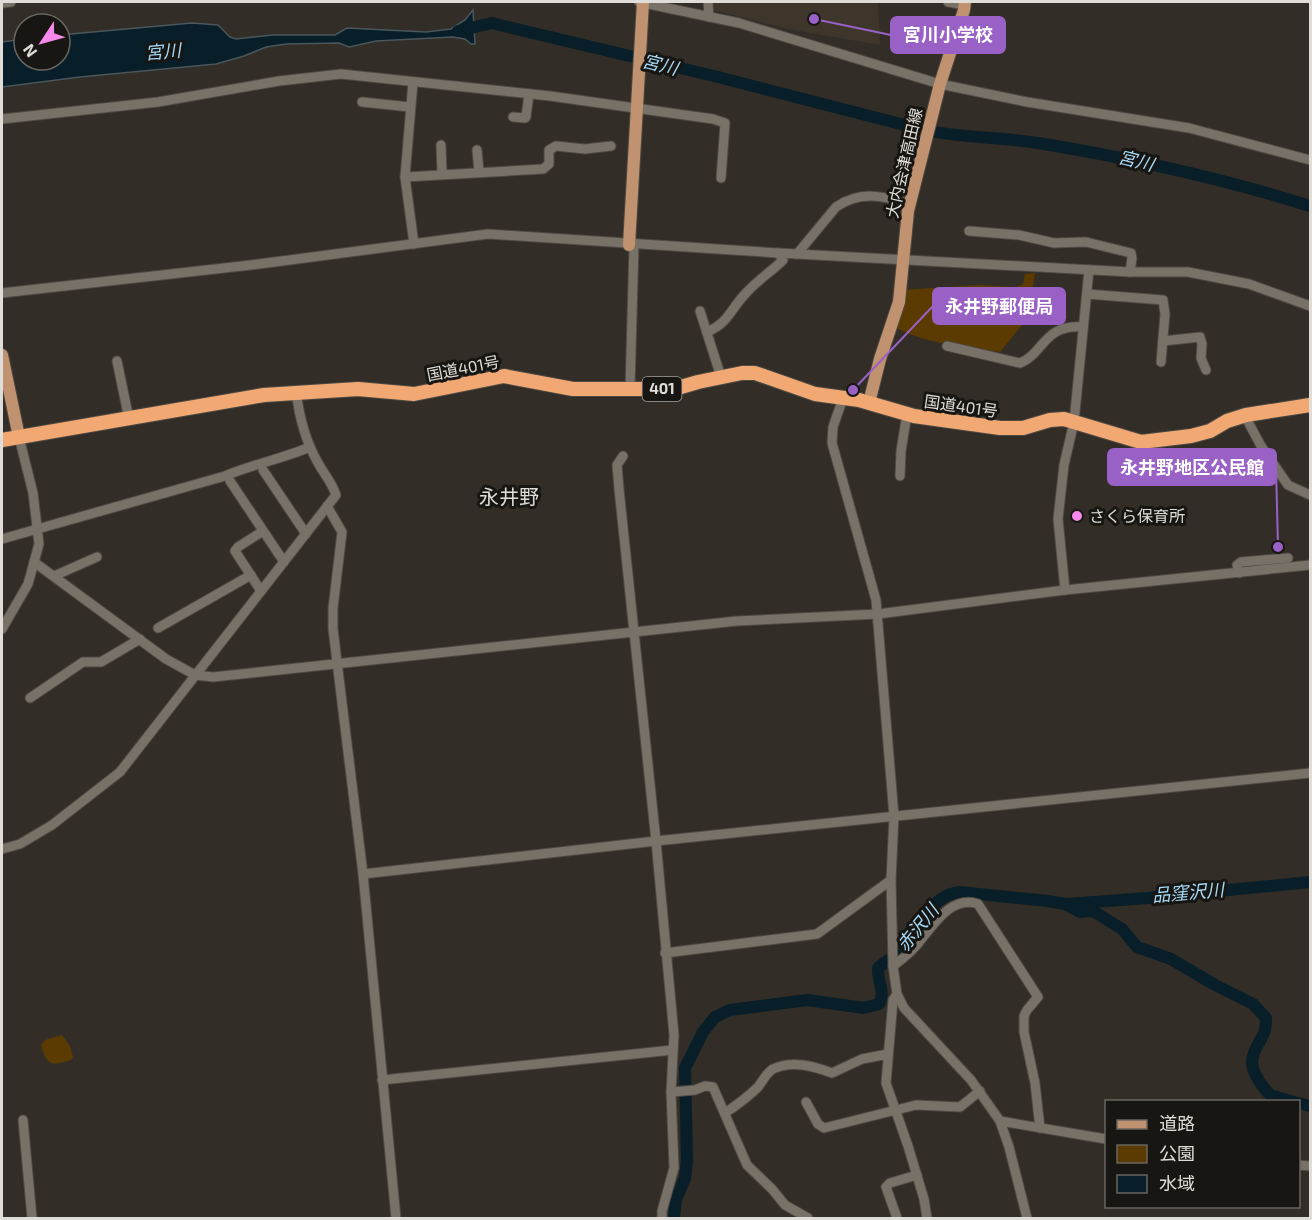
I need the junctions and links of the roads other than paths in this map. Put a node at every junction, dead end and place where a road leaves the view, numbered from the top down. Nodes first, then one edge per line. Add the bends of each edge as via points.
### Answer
1 (11, 2) edge
2 (708, 2) edge
3 (948, 2) edge
4 (2, 3) edge
5 (642, 3) edge
6 (965, 3) edge
7 (669, 5) edge
8 (709, 17) junction
9 (412, 82) junction
10 (940, 84) junction
11 (529, 94) junction
12 (362, 102) dead end
13 (638, 106) junction
14 (410, 107) junction
15 (513, 117) dead end
16 (2, 119) edge
17 (441, 145) dead end
18 (610, 146) dead end
19 (477, 150) dead end
20 (1311, 160) edge
21 (479, 172) junction
22 (442, 174) junction
23 (405, 177) junction
24 (722, 178) dead end
25 (910, 204) junction
26 (969, 231) dead end
27 (414, 244) junction
28 (631, 245) junction
29 (778, 253) junction
30 (797, 254) junction
31 (903, 260) junction
32 (1089, 270) junction
33 (1130, 272) junction
34 (2, 293) edge
35 (1087, 294) junction
36 (1311, 306) edge
37 (700, 311) dead end
38 (1083, 327) junction
39 (707, 332) junction
40 (1163, 341) junction
41 (947, 346) dead end
42 (2, 355) edge
43 (117, 361) dead end
44 (1161, 362) dead end
45 (1206, 370) dead end
46 (721, 377) junction
47 (630, 389) junction
48 (296, 392) junction
49 (843, 398) junction
50 (869, 403) junction
51 (1311, 405) edge
52 (907, 414) junction
53 (1245, 416) junction
54 (129, 419) junction
55 (1074, 422) junction
56 (19, 437) junction
57 (2, 440) edge
58 (310, 447) junction
59 (623, 456) dead end
60 (263, 470) dead end
61 (900, 476) dead end
62 (230, 481) dead end
63 (1311, 495) edge
64 (327, 507) junction
65 (39, 529) junction
66 (263, 531) junction
67 (306, 534) junction
68 (2, 539) edge
69 (97, 557) dead end
70 (1288, 558) dead end
71 (33, 562) junction
72 (284, 562) junction
73 (1311, 565) edge
74 (1239, 573) junction
75 (252, 575) junction
76 (54, 576) junction
77 (1065, 590) junction
78 (261, 591) junction
79 (878, 614) junction
80 (158, 628) dead end
81 (2, 629) edge
82 (633, 632) junction
83 (140, 639) junction
84 (338, 664) junction
85 (195, 675) junction
86 (30, 698) dead end
87 (1311, 773) edge
88 (894, 816) junction
89 (656, 841) junction
90 (2, 849) edge
91 (363, 874) junction
92 (891, 880) junction
93 (666, 953) junction
94 (893, 966) junction
95 (897, 994) junction
96 (673, 1050) junction
97 (888, 1054) junction
98 (382, 1080) junction
99 (980, 1091) junction
100 (671, 1092) junction
101 (806, 1102) dead end
102 (896, 1109) junction
103 (725, 1113) junction
104 (23, 1120) dead end
105 (999, 1121) junction
106 (1040, 1128) junction
107 (1105, 1139) edge
108 (917, 1175) junction
109 (32, 1218) edge
110 (396, 1218) edge
111 (662, 1218) edge
112 (808, 1218) edge
113 (897, 1218) edge
114 (927, 1218) edge
115 (1026, 1218) edge

1 - 4 street
2 - 8 street
3 - 6 street
5 - 7 street
5 - 13 main road
6 - 10 main road, 大内会津高田線
7 - 8 street
8 - 10 street
9 - 11 street
9 - 14 street
9 - 16 street via 341,74 158,102
10 - 20 street via 1189,128
10 - 25 main road, 大内会津高田線
11 - 13 street
11 - 15 street via 526,117
12 - 14 street
13 - 24 street via 725,123
13 - 28 main road
14 - 23 street
17 - 22 street
18 - 21 street via 556,146 549,150 549,164 545,168
19 - 21 street
21 - 22 street
22 - 23 street
23 - 27 street
25 - 30 street via 871,195 851,198 836,207
25 - 31 main road, 大内会津高田線
26 - 33 street via 1101,245 1131,254
27 - 28 street via 488,234
27 - 34 street
28 - 29 street
28 - 47 street
29 - 30 street
29 - 39 street via 783,260 747,291 725,322
30 - 31 street
31 - 32 street
31 - 50 main road, 大内会津高田線 via 899,302
32 - 33 street
32 - 35 street
33 - 36 street via 1205,274 1249,284
35 - 38 street
35 - 40 street via 1163,300
37 - 39 street
38 - 41 street via 1051,334 1020,363
38 - 55 street
39 - 46 street
40 - 44 street
40 - 45 street via 1200,337
42 - 56 main road
43 - 54 street
46 - 47 highway, 国道401号 / 401 via 681,387
46 - 49 highway, 国道401号 / 401 via 755,373 815,394
47 - 48 highway, 国道401号 / 401 via 573,389 504,375 414,394 369,389
48 - 54 highway, 国道401号 / 401 via 264,394
48 - 58 street
49 - 50 highway, 国道401号 / 401
49 - 79 street via 832,443
50 - 52 highway, 国道401号 / 401
51 - 53 highway, 国道401号 / 401
52 - 55 highway, 国道401号 / 401 via 1000,428 1023,428 1059,419
52 - 61 street
53 - 55 highway, 国道401号 / 401 via 1191,436 1150,442
53 - 63 street via 1288,485
54 - 56 highway, 国道401号 / 401
55 - 77 street via 1064,465 1058,526
56 - 57 highway, 国道401号 / 401
56 - 65 street
58 - 64 street via 336,495
58 - 65 street via 280,460
59 - 82 street via 617,465
60 - 67 street
62 - 66 street
64 - 67 street
64 - 84 street via 342,531 333,608
65 - 68 street
65 - 71 street
66 - 72 street
66 - 75 street via 235,551
67 - 72 street
69 - 76 street
70 - 74 street via 1241,562 1237,565
71 - 76 street
71 - 81 street via 28,584
72 - 78 street
73 - 74 street
74 - 77 street
75 - 78 street
75 - 80 street
76 - 83 street
77 - 79 street
78 - 85 street
79 - 82 street via 737,621
79 - 88 street
82 - 84 street
82 - 89 street
83 - 85 street
83 - 86 street via 101,662 83,662
84 - 85 street via 213,677
84 - 91 street
85 - 90 street via 120,772 38,834
87 - 88 street
88 - 89 street
88 - 92 street
89 - 91 street
89 - 93 street
91 - 98 street
92 - 93 street via 817,934
92 - 94 street
93 - 96 street
94 - 95 street
94 - 106 street via 907,956 936,920 956,905 970,901 978,904 1038,997 1024,1016 1024,1032
95 - 97 street via 893,1000
95 - 99 street via 909,1014
96 - 98 street
96 - 100 street
97 - 102 street via 886,1083
97 - 103 street via 862,1059 832,1073 795,1064 774,1068
98 - 110 street
99 - 102 street via 960,1107 916,1105
99 - 105 street
100 - 103 street via 713,1087
100 - 111 street via 674,1168
101 - 102 street via 824,1128
102 - 108 street
103 - 112 street via 750,1169 785,1205
104 - 109 street
105 - 106 street
105 - 115 street
106 - 107 street
108 - 113 street via 886,1187
108 - 114 street

